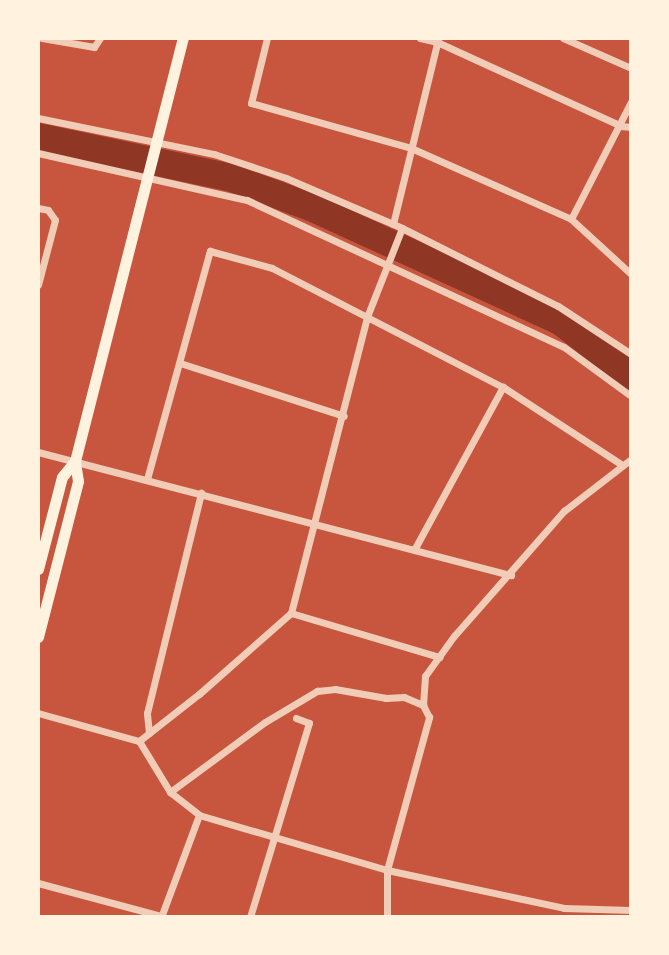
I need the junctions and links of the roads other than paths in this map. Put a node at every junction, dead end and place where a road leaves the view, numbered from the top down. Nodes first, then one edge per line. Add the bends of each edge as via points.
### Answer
1 (42, 38) edge
2 (100, 38) edge
3 (183, 38) edge
4 (267, 38) edge
5 (420, 38) edge
6 (563, 38) edge
7 (438, 40) edge
8 (631, 68) edge
9 (631, 102) edge
10 (38, 118) edge
11 (621, 126) junction
12 (631, 127) edge
13 (156, 144) junction
14 (411, 148) junction
15 (38, 153) edge
16 (148, 174) junction
17 (38, 208) edge
18 (571, 219) junction
19 (398, 230) junction
20 (387, 263) junction
21 (631, 274) edge
22 (38, 285) edge
23 (367, 317) junction
24 (631, 354) edge
25 (180, 363) junction
26 (503, 387) junction
27 (631, 396) edge
28 (344, 416) junction
29 (38, 452) edge
30 (631, 459) edge
31 (75, 461) junction
32 (622, 465) junction
33 (147, 479) junction
34 (201, 493) junction
35 (315, 522) junction
36 (414, 550) junction
37 (38, 569) edge
38 (511, 575) junction
39 (291, 613) junction
40 (38, 637) edge
41 (440, 657) junction
42 (423, 705) junction
43 (38, 713) edge
44 (296, 718) dead end
45 (149, 733) junction
46 (139, 741) junction
47 (170, 792) junction
48 (199, 815) junction
49 (274, 837) junction
50 (387, 870) junction
51 (38, 883) edge
52 (631, 910) edge
53 (161, 916) edge
54 (250, 917) edge
55 (387, 917) edge

1 - 2 street via 94,47
3 - 13 main road
4 - 14 street via 251,103
5 - 7 street
6 - 8 street
7 - 11 street
7 - 14 street
9 - 11 street
10 - 13 street
11 - 12 street
11 - 18 street
13 - 16 main road
13 - 19 street via 214,154 286,178
14 - 18 street
14 - 19 street
15 - 16 street
16 - 20 street via 247,200
16 - 31 main road
17 - 22 street via 48,210 55,220
18 - 21 street
19 - 20 street
19 - 24 street via 558,306
20 - 23 street
20 - 27 street via 564,347
23 - 25 street via 272,268 210,251
23 - 26 street
23 - 28 street
25 - 28 street
25 - 33 street
26 - 32 street
26 - 36 street
28 - 35 street
29 - 31 street
30 - 32 street
31 - 33 street
31 - 37 main road via 62,477
31 - 40 main road via 78,481
32 - 38 street via 564,511
33 - 34 street
34 - 35 street
34 - 45 street via 147,713
35 - 36 street
35 - 39 street
36 - 38 street
38 - 41 street
39 - 41 street
39 - 45 street
41 - 42 street via 425,676
42 - 47 street via 404,697 317,691
42 - 50 street via 429,717
43 - 46 street
44 - 49 street via 309,723
45 - 46 street
46 - 47 street
47 - 48 street
48 - 49 street
48 - 53 street
49 - 50 street
49 - 54 street
50 - 52 street via 564,908
50 - 55 street
51 - 53 street

